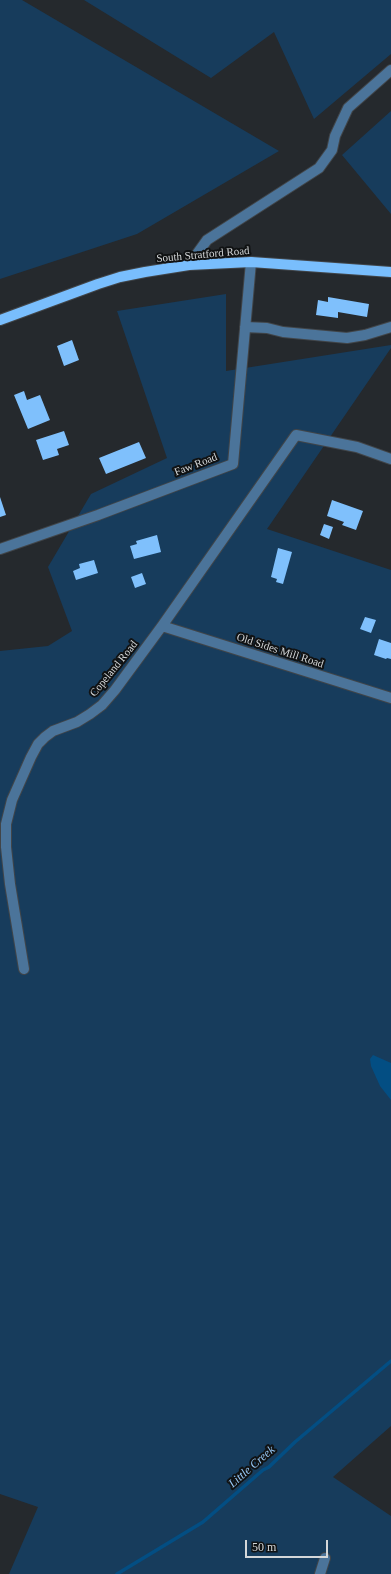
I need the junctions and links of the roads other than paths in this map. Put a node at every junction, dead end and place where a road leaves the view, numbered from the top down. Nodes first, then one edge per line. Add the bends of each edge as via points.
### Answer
1 (391, 70) edge
2 (251, 262) junction
3 (189, 265) junction
4 (391, 272) edge
5 (0, 320) edge
6 (245, 327) junction
7 (391, 327) edge
8 (391, 459) edge
9 (0, 549) edge
10 (162, 626) junction
11 (391, 698) edge
12 (24, 969) dead end
13 (325, 1558) dead end
14 (320, 1574) edge

1 - 3 street via 348,108 335,136 332,150 319,168 208,240
2 - 3 main road, South Stratford Road
2 - 4 main road, South Stratford Road
2 - 6 street, Faw Road
3 - 5 main road, South Stratford Road via 112,279
6 - 7 street via 348,338 366,336
6 - 9 street, Faw Road via 233,464
8 - 10 street, Copeland Road via 357,447 296,435
10 - 11 street, Old Sides Mill Road
10 - 12 street, Copeland Road via 102,705 77,722 53,731 38,744 12,800 6,824 6,847
13 - 14 street

